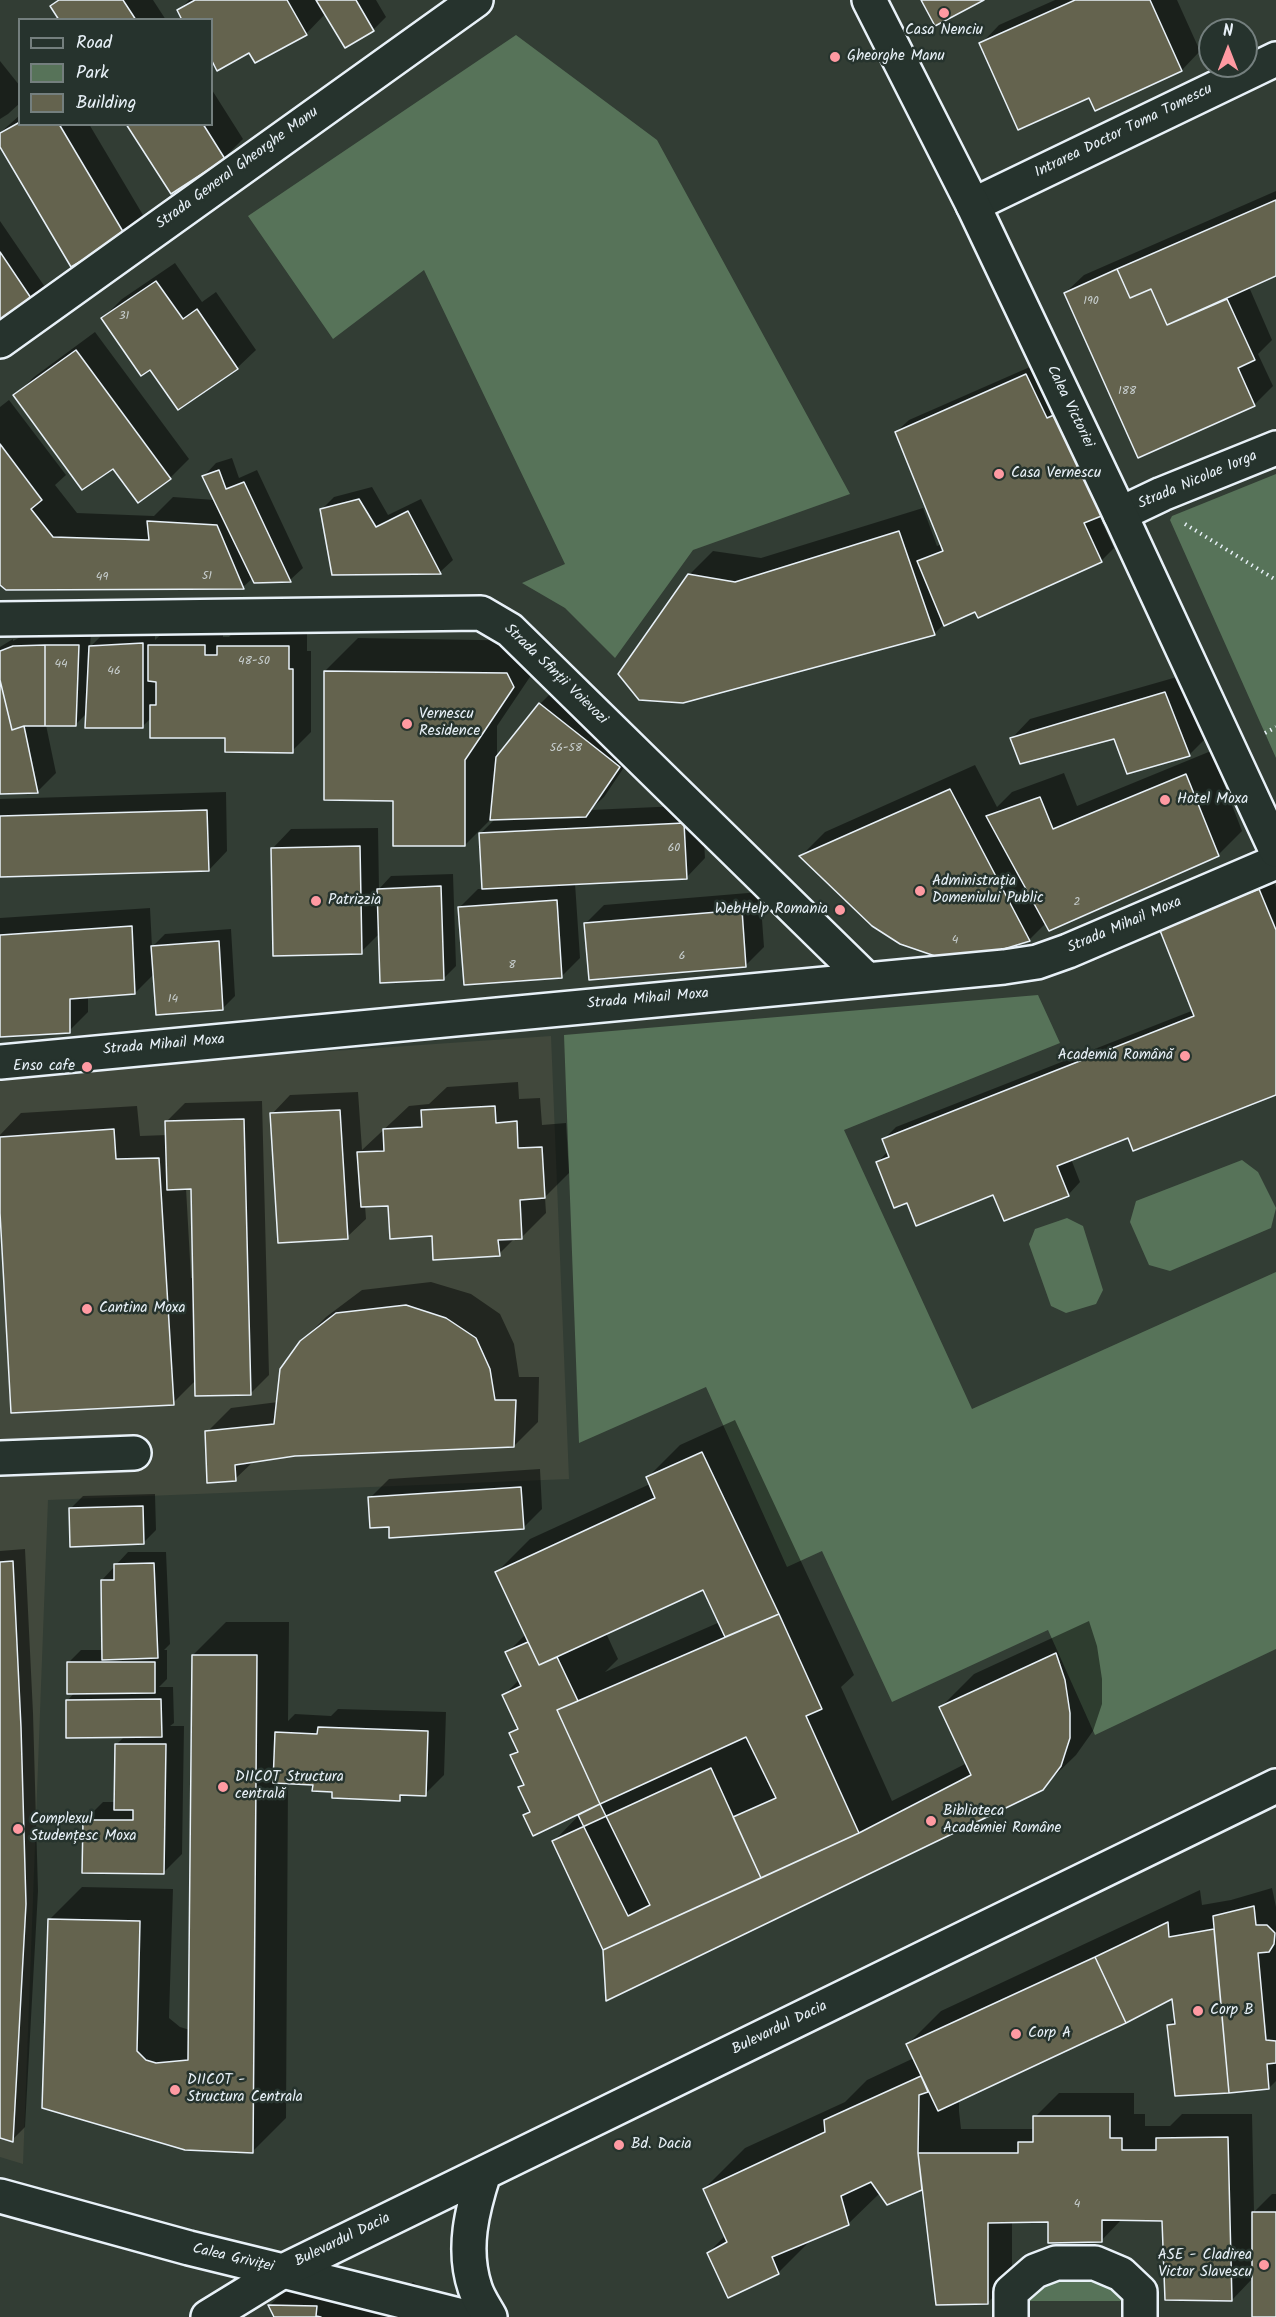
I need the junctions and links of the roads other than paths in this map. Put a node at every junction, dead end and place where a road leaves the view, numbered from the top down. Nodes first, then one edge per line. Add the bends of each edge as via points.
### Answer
1 (476, 0) edge
2 (868, 0) edge
3 (1276, 59) edge
4 (973, 206) junction
5 (0, 341) edge
6 (1276, 448) edge
7 (1120, 514) junction
8 (0, 619) edge
9 (1276, 850) edge
10 (1276, 862) edge
11 (866, 979) junction
12 (0, 1062) edge
13 (134, 1453) dead end
14 (0, 1458) edge
15 (1276, 1786) edge
16 (484, 2173) junction
17 (0, 2196) edge
18 (283, 2271) junction
19 (208, 2317) edge
20 (466, 2317) edge
21 (490, 2317) edge
22 (1011, 2317) edge
23 (1140, 2317) edge

1 - 5 street, Strada General Gheorghe Manu
2 - 4 street, Calea Victoriei
3 - 4 street, Intrarea Doctor Toma Tomescu
4 - 7 street, Calea Victoriei
6 - 7 street, Strada Nicolae Iorga
7 - 9 street, Calea Victoriei
8 - 11 street, Strada Sfinții Voievozi via 481,613 510,630
10 - 11 street, Strada Mihail Moxa via 1037,962
11 - 12 street, Strada Mihail Moxa
13 - 14 street
15 - 16 street, Bulevardul Dacia
16 - 18 street, Bulevardul Dacia
16 - 21 street via 471,2216 469,2250 475,2288
17 - 18 street, Calea Griviței
18 - 19 street, Bulevardul Dacia
18 - 20 street, Calea Griviței
22 - 23 street via 1011,2292 1035,2271 1056,2263 1095,2263 1121,2274 1140,2292

